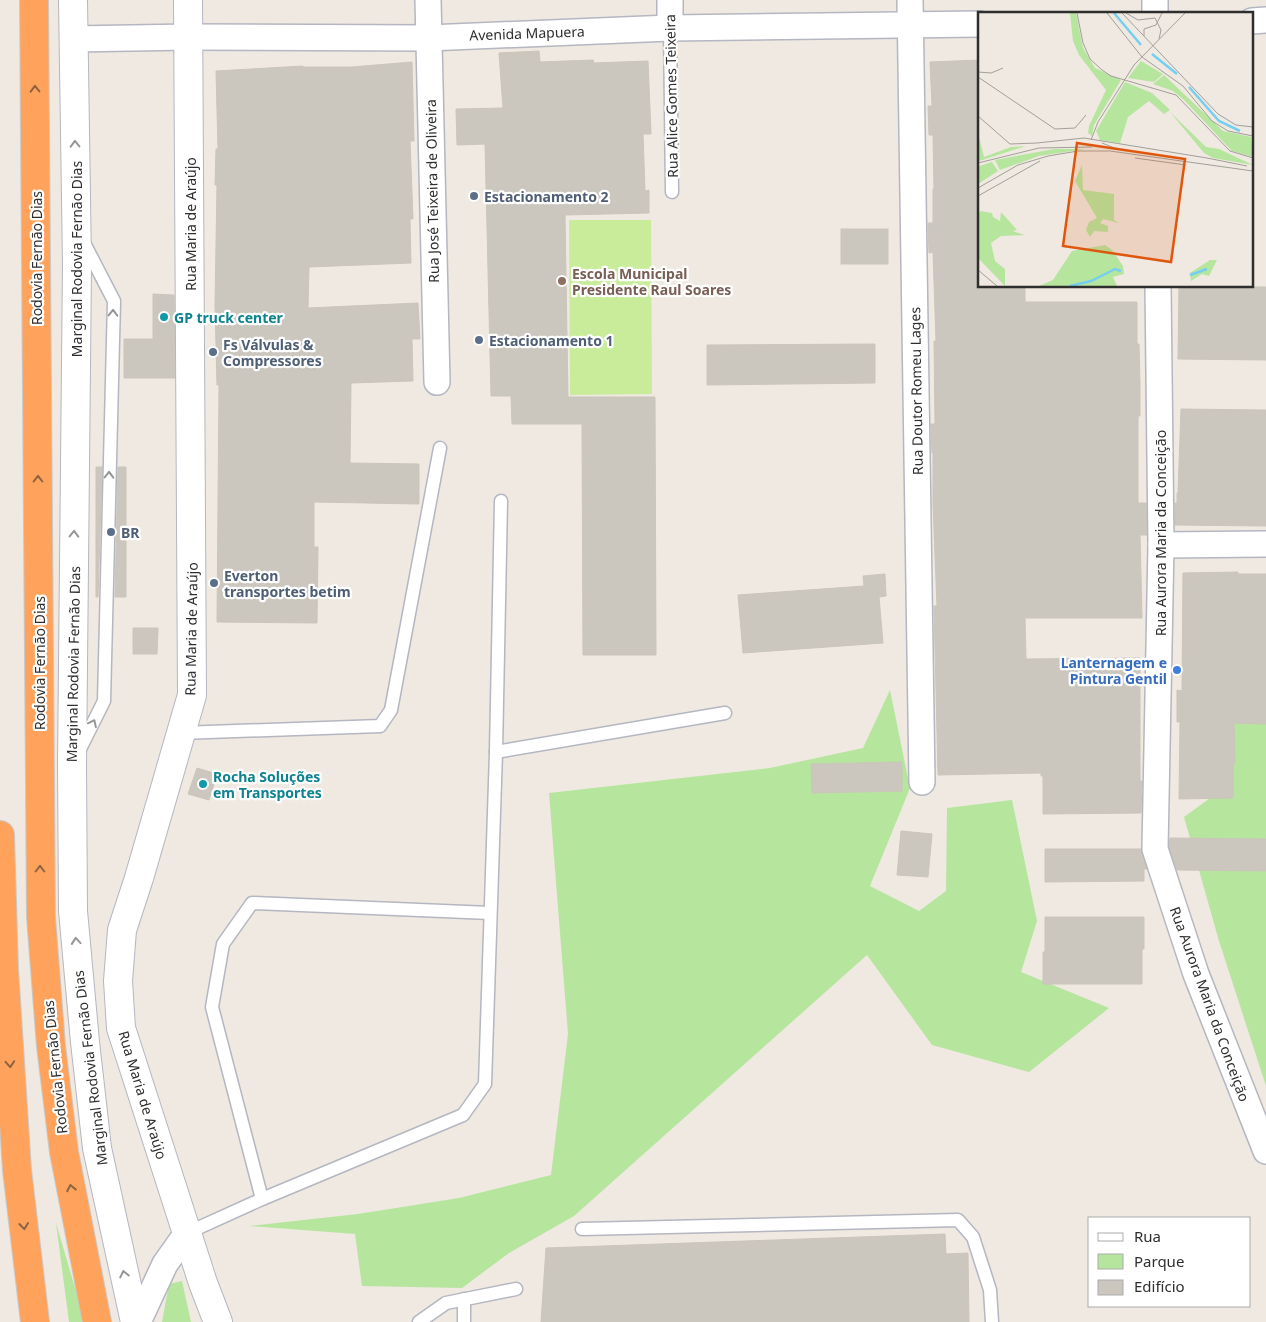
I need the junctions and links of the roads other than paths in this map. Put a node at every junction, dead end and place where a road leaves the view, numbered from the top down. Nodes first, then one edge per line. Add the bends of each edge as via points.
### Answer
1 (34, 0) edge
2 (73, 0) edge
3 (188, 0) edge
4 (428, 0) edge
5 (670, 0) edge
6 (910, 0) edge
7 (978, 24) edge
8 (910, 25) junction
9 (670, 28) junction
10 (189, 37) junction
11 (428, 38) junction
12 (73, 39) junction
13 (672, 192) dead end
14 (76, 229) junction
15 (1158, 288) edge
16 (437, 382) dead end
17 (440, 448) dead end
18 (501, 501) dead end
19 (1266, 544) edge
20 (1161, 546) junction
21 (725, 713) dead end
22 (181, 734) junction
23 (496, 752) junction
24 (72, 766) junction
25 (922, 782) dead end
26 (0, 835) edge
27 (0, 841) edge
28 (490, 913) junction
29 (1266, 1151) edge
30 (262, 1199) junction
31 (582, 1229) dead end
32 (187, 1233) junction
33 (516, 1289) dead end
34 (464, 1299) junction
35 (35, 1322) edge
36 (97, 1322) edge
37 (136, 1322) edge
38 (218, 1322) edge
39 (419, 1322) edge
40 (464, 1322) edge
41 (992, 1322) edge

36 -> 1 highway, Rodovia Fernão Dias via 64,1152 51,1046 41,917
2 - 12 street, Marginal Rodovia Fernão Dias
3 - 10 street, Rua Maria de Araújo
4 - 11 street, Rua José Teixeira de Oliveira
5 - 9 street, Rua Alice Gomes Teixeira
6 - 8 street, Rua Doutor Romeu Lages
7 - 8 street, Avenida Mapuera
8 - 9 street, Avenida Mapuera
8 - 25 street, Rua Doutor Romeu Lages
9 - 11 street, Avenida Mapuera
9 - 13 lane, Rua Alice Gomes Teixeira
10 - 11 street, Avenida Mapuera
10 - 12 street, Avenida Mapuera
10 - 22 street, Rua Maria de Araújo via 192,695
11 - 16 street, Rua José Teixeira de Oliveira
14 -> 12 street, Marginal Rodovia Fernão Dias
24 -> 14 street, Marginal Rodovia Fernão Dias
24 -> 14 lane via 104,701 114,301
15 - 20 street, Rua Aurora Maria da Conceição
17 - 22 lane via 391,710 380,726
18 - 23 lane
19 - 20 street
20 - 29 street, Rua Aurora Maria da Conceição via 1155,849 1196,974
21 - 23 lane
22 - 32 street, Rua Maria de Araújo via 122,930 118,982 122,1028
23 - 28 lane
37 -> 24 street, Marginal Rodovia Fernão Dias via 97,1148 84,1042 73,911
26 - 27 highway
27 -> 35 highway via 4,969 18,1170
28 - 30 lane via 485,1084 463,1115
28 - 30 lane via 252,903 223,944 212,1006
30 - 32 lane
31 - 41 lane via 958,1220 973,1237 985,1272
32 - 37 street via 165,1264
32 - 38 street, Rua Maria de Araújo
33 - 34 lane
34 - 39 lane via 446,1303
34 - 40 lane

